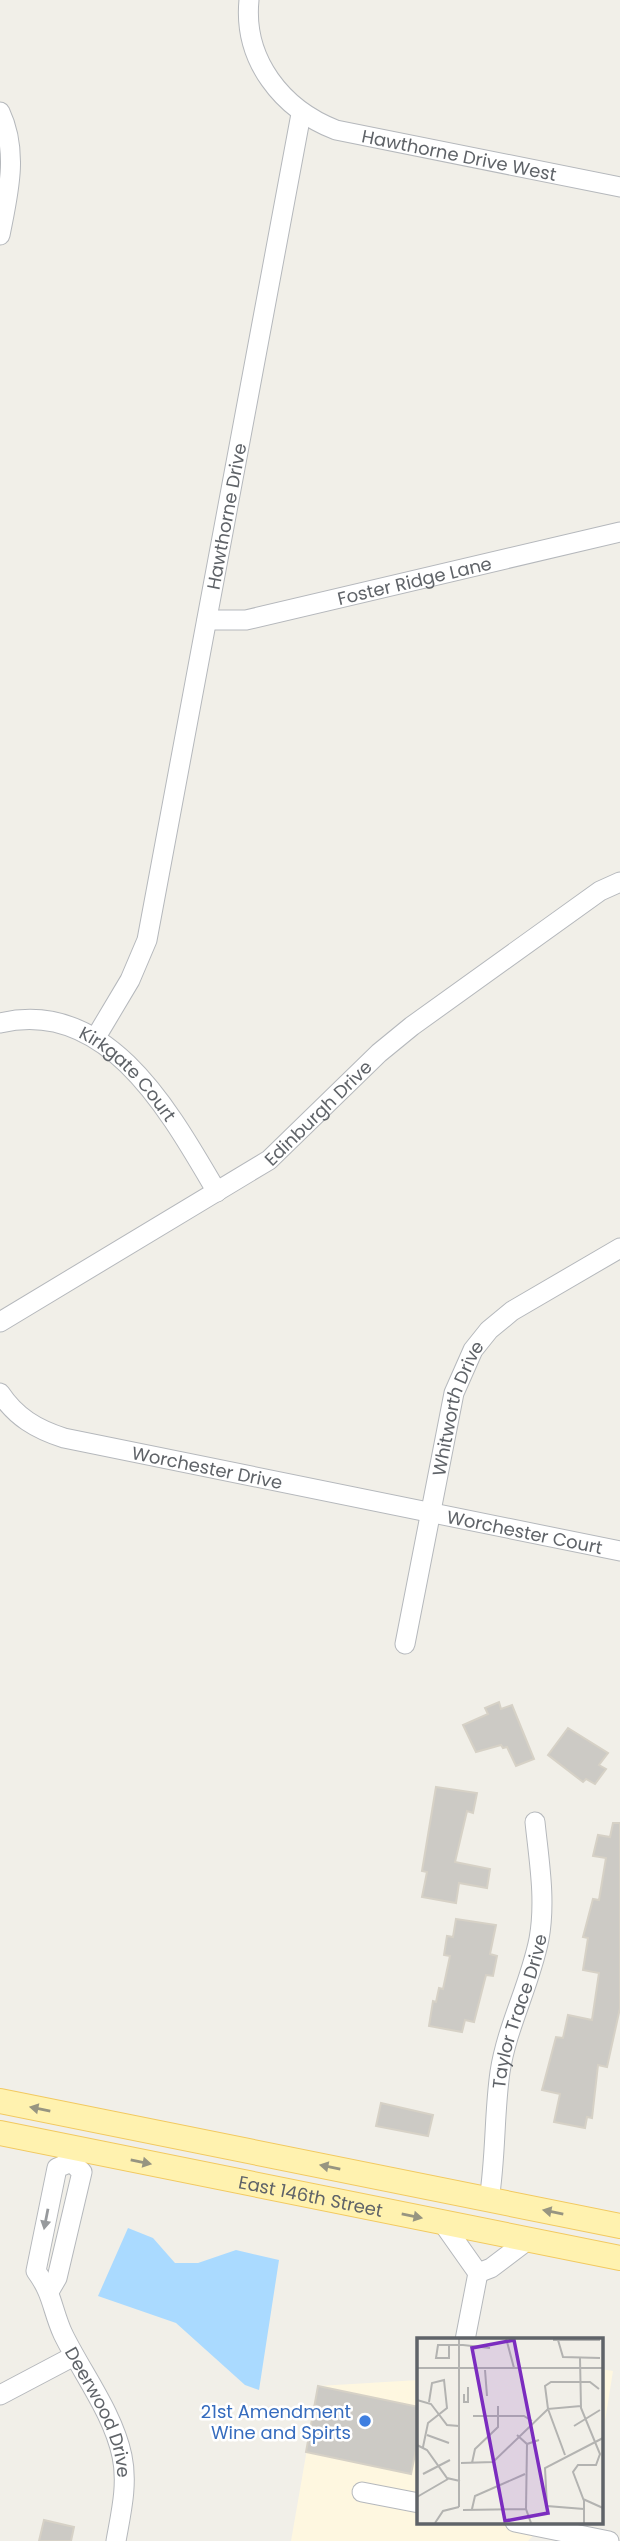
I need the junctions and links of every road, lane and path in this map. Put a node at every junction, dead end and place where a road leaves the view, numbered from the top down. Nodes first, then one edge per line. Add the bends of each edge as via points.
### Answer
1 (249, 0) edge
2 (0, 112) edge
3 (301, 114) junction
4 (620, 187) edge
5 (0, 235) edge
6 (620, 532) edge
7 (207, 620) junction
8 (620, 882) edge
9 (0, 1023) edge
10 (96, 1037) junction
11 (216, 1192) junction
12 (620, 1248) edge
13 (0, 1322) edge
14 (0, 1393) edge
15 (430, 1512) junction
16 (620, 1551) edge
17 (405, 1644) dead end
18 (536, 1822) dead end
19 (0, 2101) edge
20 (81, 2118) junction
21 (0, 2133) edge
22 (73, 2155) junction
23 (489, 2200) junction
24 (442, 2222) junction
25 (620, 2226) edge
26 (528, 2240) junction
27 (620, 2258) edge
28 (478, 2273) junction
29 (465, 2338) edge
30 (74, 2356) junction
31 (0, 2395) edge
32 (362, 2492) dead end
33 (417, 2503) edge
34 (525, 2524) edge
35 (116, 2541) edge
36 (609, 2541) edge

1 - 3 street via 251,40 259,62 268,79
2 - 5 street via 11,161
3 - 4 street, Hawthorne Drive West via 336,130
3 - 7 street, Hawthorne Drive
6 - 7 street, Foster Ridge Lane via 246,620
7 - 10 street, Hawthorne Drive via 147,940 130,980
8 - 11 street, Edinburgh Drive via 600,891 412,1026 269,1160
9 - 10 street, Kirkgate Court via 55,1022
10 - 11 street, Kirkgate Court via 148,1086 187,1140
11 - 13 street, Edinburgh Drive
12 - 15 street, Whitworth Drive via 512,1311 473,1350 454,1393
14 - 15 street, Worchester Drive via 26,1422 64,1438
15 - 16 street, Worchester Court
15 - 17 street, Whitworth Drive
18 - 23 street, Taylor Trace Drive via 543,1898 539,1938 500,2073
20 -> 19 main road, East 146th Street
20 - 22 street
23 -> 20 main road, East 146th Street
21 - 22 main road, East 146th Street
22 -> 24 main road, East 146th Street
22 - 30 street, Deerwood Drive via 82,2172 50,2290
25 -> 23 main road, East 146th Street
24 - 26 main road, East 146th Street
24 - 28 street
26 - 27 main road, East 146th Street
26 - 28 street
28 - 29 street
30 - 31 street
30 - 35 street, Deerwood Drive via 122,2456 124,2490
32 - 33 street
34 - 36 street

